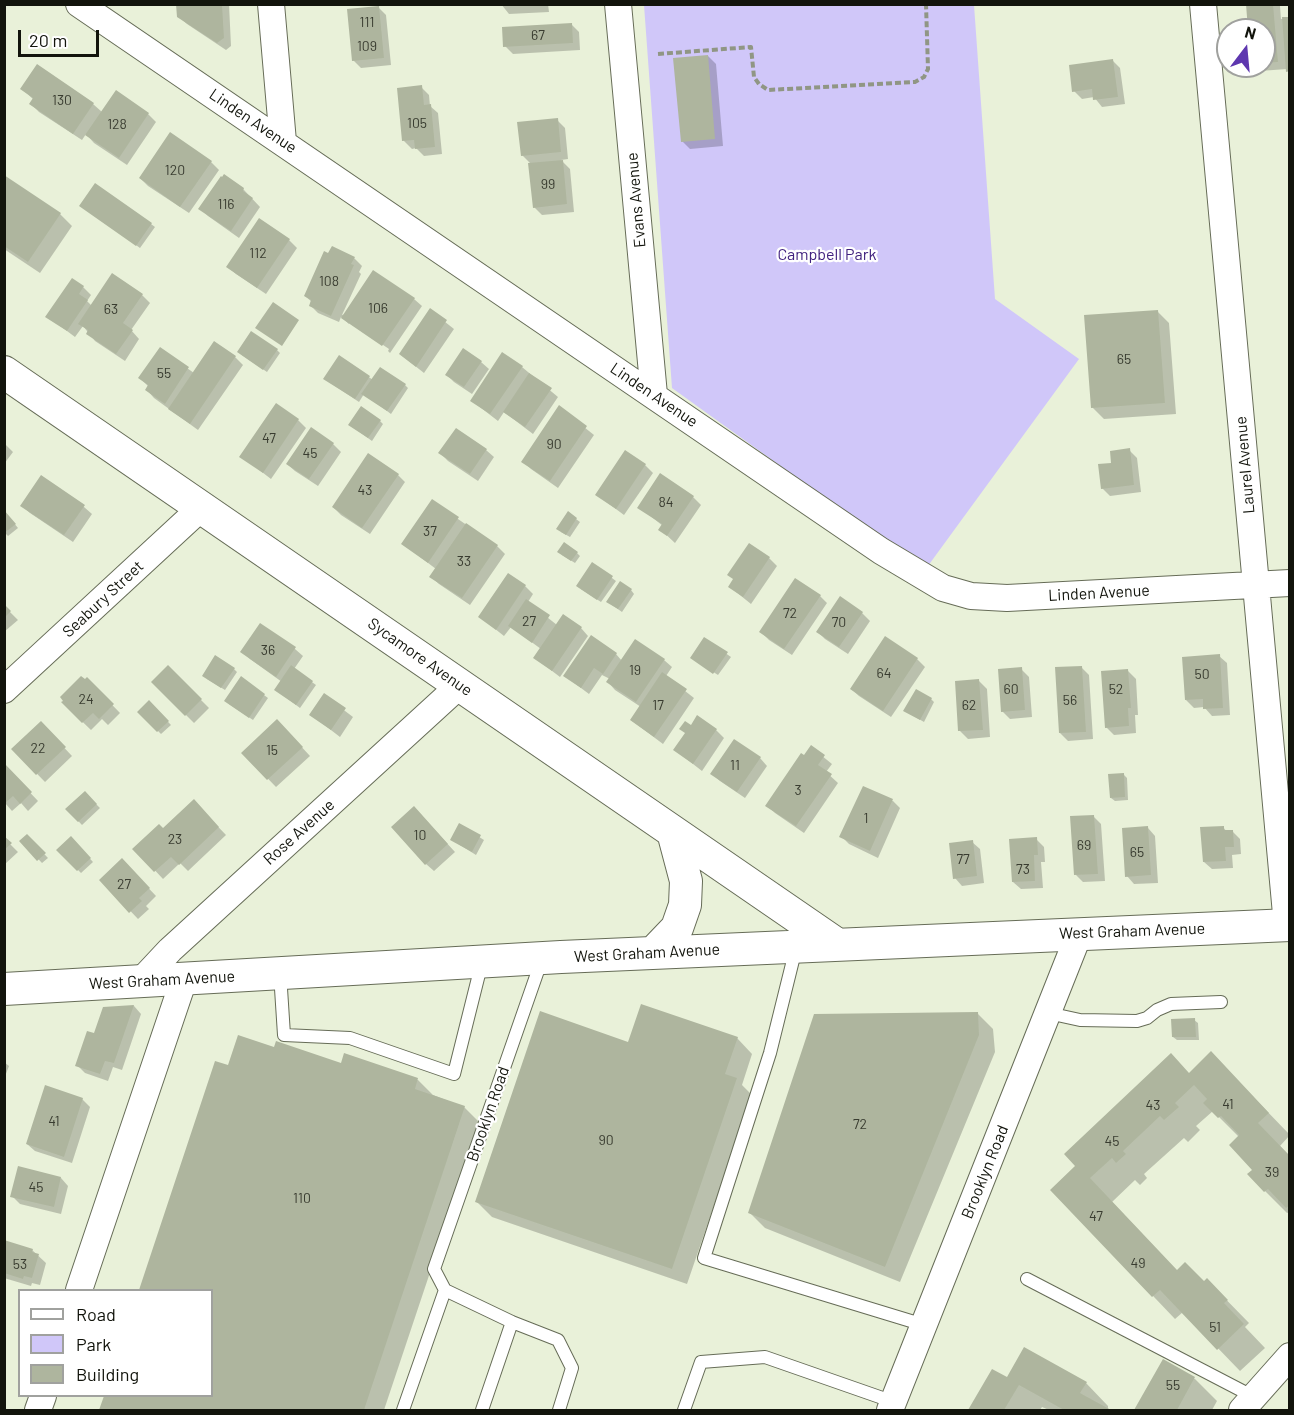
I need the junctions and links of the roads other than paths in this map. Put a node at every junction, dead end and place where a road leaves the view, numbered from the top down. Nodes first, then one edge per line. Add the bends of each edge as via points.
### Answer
1 (80, 4) edge
2 (272, 4) edge
3 (618, 4) edge
4 (1203, 4) edge
5 (283, 142) junction
6 (4, 372) edge
7 (654, 395) junction
8 (202, 507) junction
9 (1290, 583) edge
10 (1256, 584) junction
11 (460, 685) junction
12 (4, 690) edge
13 (672, 832) junction
14 (1288, 925) edge
15 (1079, 934) junction
16 (835, 944) junction
17 (796, 945) junction
18 (654, 952) junction
19 (542, 958) junction
20 (482, 961) junction
21 (280, 973) junction
22 (184, 979) junction
23 (141, 981) junction
24 (4, 988) edge
25 (1221, 1002) dead end
26 (1048, 1013) junction
27 (1027, 1279) dead end
28 (79, 1289) edge
29 (445, 1290) junction
30 (512, 1322) junction
31 (924, 1324) junction
32 (1290, 1356) edge
33 (1248, 1404) edge
34 (892, 1406) edge
35 (402, 1410) edge
36 (482, 1410) edge
37 (559, 1410) edge
38 (684, 1410) edge

1 - 5 street, Linden Avenue
2 - 5 street
3 - 7 street, Evans Avenue
4 - 10 street, Laurel Avenue
5 - 7 street, Linden Avenue
6 - 8 street, Sycamore Avenue
7 - 10 street, Linden Avenue via 881,551 943,588 971,596 1007,598
8 - 11 street, Sycamore Avenue
8 - 12 street, Seabury Street
9 - 10 street, Linden Avenue
10 - 14 street, Laurel Avenue
11 - 13 street, Sycamore Avenue
11 - 23 street, Rose Avenue
13 - 16 street, Sycamore Avenue
13 - 18 street via 686,881 685,905 677,928
14 - 15 street, West Graham Avenue
15 - 16 street, West Graham Avenue
15 - 26 street, Brooklyn Road
16 - 17 street, West Graham Avenue
17 - 18 street, West Graham Avenue
17 - 31 lane via 770,1053 704,1258
18 - 19 street, West Graham Avenue
19 - 20 street, West Graham Avenue
19 - 29 lane, Brooklyn Road via 434,1269
20 - 21 street, West Graham Avenue
20 - 21 lane via 454,1074 350,1038 284,1035
21 - 22 street, West Graham Avenue
22 - 23 street, West Graham Avenue
22 - 28 street
23 - 24 street, West Graham Avenue
25 - 26 lane via 1171,1004 1137,1021 1080,1020
26 - 31 street, Brooklyn Road
27 - 33 lane
29 - 30 lane
29 - 35 lane
30 - 36 lane
30 - 37 lane via 558,1340 572,1368
31 - 34 street, Brooklyn Road
32 - 33 street
34 - 38 lane via 765,1357 701,1362

